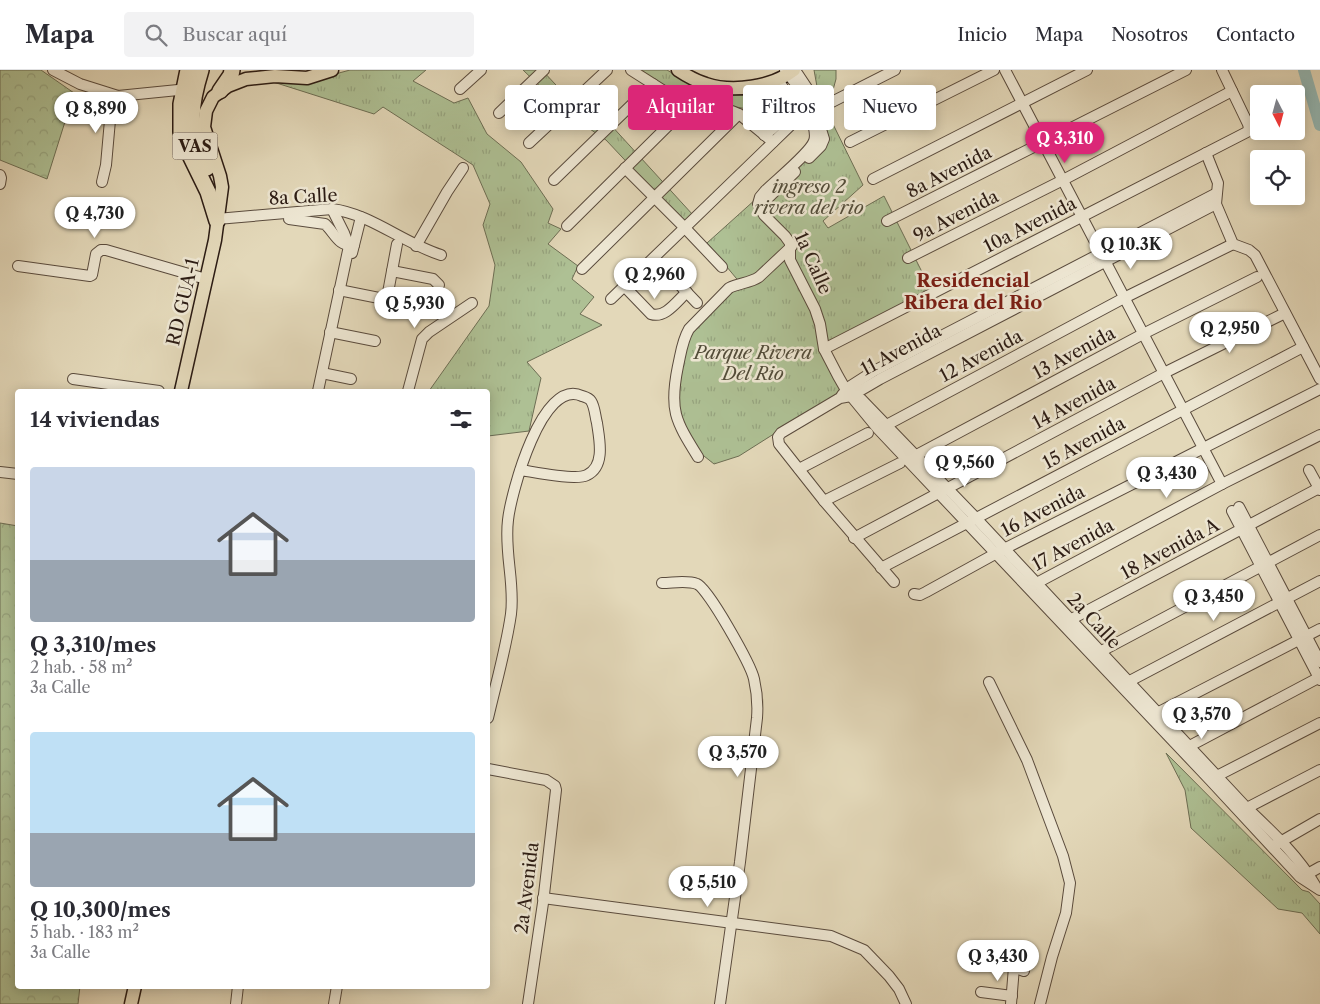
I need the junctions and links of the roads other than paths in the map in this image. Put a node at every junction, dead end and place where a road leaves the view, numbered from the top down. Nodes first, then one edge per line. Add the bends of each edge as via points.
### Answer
1 (53, 70) edge
2 (188, 70) edge
3 (197, 70) edge
4 (201, 70) edge
5 (232, 70) edge
6 (260, 70) edge
7 (332, 70) edge
8 (481, 70) edge
9 (544, 70) edge
10 (607, 70) edge
11 (631, 70) edge
12 (678, 70) edge
13 (895, 70) edge
14 (994, 70) edge
15 (1005, 70) edge
16 (1012, 70) edge
17 (1087, 70) edge
18 (1186, 70) edge
19 (1222, 70) edge
20 (787, 72) edge
21 (275, 76) junction
22 (653, 84) joint
23 (763, 84) junction
24 (460, 89) dead end
25 (220, 91) junction
26 (1232, 91) junction
27 (183, 92) junction
28 (118, 96) junction
29 (834, 101) edge
30 (1025, 102) junction
31 (733, 111) edge
32 (499, 113) dead end
33 (739, 114) junction
34 (663, 130) edge
35 (768, 139) junction
36 (1046, 141) junction
37 (850, 142) dead end
38 (530, 143) dead end
39 (1206, 153) junction
40 (464, 168) dead end
41 (624, 168) junction
42 (0, 175) edge
43 (1065, 178) junction
44 (873, 179) dead end
45 (554, 180) dead end
46 (102, 182) dead end
47 (0, 184) edge
48 (654, 197) junction
49 (1216, 199) junction
50 (332, 209) junction
51 (1085, 215) junction
52 (361, 217) junction
53 (217, 218) junction
54 (289, 219) dead end
55 (887, 221) dead end
56 (567, 226) dead end
57 (685, 228) junction
58 (397, 244) dead end
59 (1233, 244) junction
60 (351, 245) junction
61 (793, 245) junction
62 (416, 246) junction
63 (441, 255) dead end
64 (1106, 255) junction
65 (654, 258) junction
66 (908, 258) dead end
67 (18, 266) dead end
68 (722, 267) dead end
69 (582, 269) dead end
70 (392, 271) junction
71 (1257, 277) dead end
72 (206, 278) junction
73 (439, 285) dead end
74 (624, 286) junction
75 (342, 291) junction
76 (687, 292) junction
77 (1127, 297) junction
78 (611, 299) dead end
79 (472, 303) dead end
80 (697, 303) dead end
81 (1285, 312) junction
82 (333, 333) junction
83 (1146, 333) junction
84 (375, 341) dead end
85 (826, 348) junction
86 (1303, 348) junction
87 (1167, 372) junction
88 (325, 373) junction
89 (73, 379) dead end
90 (1320, 379) edge
91 (351, 380) dead end
92 (1320, 388) edge
93 (145, 389) edge
94 (181, 389) edge
95 (319, 389) edge
96 (324, 389) edge
97 (409, 389) edge
98 (847, 390) junction
99 (1186, 408) junction
100 (882, 427) junction
101 (868, 433) dead end
102 (1320, 435) edge
103 (1206, 446) junction
104 (698, 457) dead end
105 (908, 460) junction
106 (799, 469) junction
107 (520, 470) junction
108 (1309, 470) dead end
109 (0, 472) edge
110 (15, 474) edge
111 (1225, 483) junction
112 (1320, 489) edge
113 (944, 491) junction
114 (824, 501) junction
115 (1236, 509) dead end
116 (972, 521) junction
117 (1245, 527) junction
118 (1320, 535) edge
119 (854, 538) junction
120 (1000, 552) junction
121 (1264, 565) junction
122 (881, 568) junction
123 (1320, 581) edge
124 (894, 582) dead end
125 (662, 583) dead end
126 (1032, 585) junction
127 (914, 594) dead end
128 (1283, 600) junction
129 (1067, 622) junction
130 (1320, 629) edge
131 (1303, 638) junction
132 (1096, 654) junction
133 (1320, 662) edge
134 (1320, 678) edge
135 (989, 682) dead end
136 (1125, 684) junction
137 (490, 710) edge
138 (1154, 714) junction
139 (1320, 723) edge
140 (1186, 748) junction
141 (490, 769) edge
142 (1320, 770) edge
143 (1214, 778) junction
144 (1244, 810) junction
145 (1320, 819) edge
146 (1277, 844) junction
147 (1320, 867) edge
148 (1304, 875) junction
149 (1318, 888) edge
150 (543, 898) junction
151 (732, 923) junction
152 (1002, 963) dead end
153 (134, 989) edge
154 (238, 989) edge
155 (337, 989) edge
156 (981, 992) dead end
157 (1011, 1000) edge
158 (131, 1004) edge
159 (236, 1004) edge
160 (335, 1004) edge
161 (528, 1004) edge
162 (720, 1004) edge
163 (906, 1004) edge
164 (1040, 1004) edge

1 - 28 street via 80,84
2 - 27 highway
3 - 53 highway, VAS via 190,91 188,125 213,190
4 - 53 highway, VAS via 194,92 191,124 215,189
5 - 25 highway
6 - 21 main road
7 - 21 main road via 307,78
8 - 24 street
9 - 32 street
10 - 38 street
11 - 22 street
12 - 23 main road via 708,85 728,88
13 - 29 street
14 - 37 street
15 - 30 street
16 - 30 street
17 - 30 street
18 - 36 street, 8a Avenida
19 - 26 street
20 - 23 main road
20 - 35 street via 796,115 794,122
20 - 61 street, 1a Calle via 805,100 815,139 812,146 764,191 761,211
21 - 25 main road via 236,82
22 - 45 street
23 - 35 street via 782,114 782,120
25 - 53 main road, RD GUA-1 via 209,104 204,118 222,187
26 - 39 street, 10a Avenida via 1249,128
26 - 43 street, 9a Avenida
27 - 28 street
27 - 53 highway via 181,132
28 - 46 street via 111,109
30 - 36 street
30 - 44 street
31 - 33 street
33 - 35 street
33 - 48 street
34 - 41 street
35 - 57 street
36 - 43 street
36 - 55 street, 8a Avenida
39 - 49 street via 1218,182
39 - 51 street, 10a Avenida
40 - 62 street
41 - 48 street
41 - 56 street
42 - 47 street
43 - 51 street
43 - 66 street, 9a Avenida
48 - 57 street
48 - 69 street
49 - 59 street
49 - 64 street, 11 Avenida
50 - 52 street, 8a Calle
50 - 53 street, 8a Calle
50 - 60 street
51 - 64 street
51 - 85 street, 10a Avenida
52 - 60 street
52 - 62 street, 8a Calle
53 - 72 main road, RD GUA-1
54 - 60 street via 324,224 339,242
57 - 65 street
57 - 68 street
58 - 70 street
59 - 77 street, 12 Avenida
59 - 81 street via 1255,254
60 - 75 street
61 - 85 street, 1a Calle via 796,260 821,312
61 - 104 street via 754,281 729,288 685,336 674,384 674,405 680,428
62 - 63 street, 8a Calle
64 - 77 street
64 - 98 street, 11 Avenida
65 - 74 street
65 - 76 street
67 - 72 street via 90,276 96,254 106,250
70 - 73 street via 433,279
70 - 75 street via 385,299
71 - 83 street, 13 Avenida
72 - 94 main road, RD GUA-1
74 - 76 street via 651,314 657,316
74 - 78 street
75 - 82 street
76 - 80 street
77 - 83 street
77 - 100 street, 12 Avenida
79 - 97 street via 422,339
81 - 86 street
81 - 87 street, 14 Avenida
82 - 84 street
82 - 88 street
83 - 87 street
83 - 105 street, 13 Avenida
85 - 98 street, 1a Calle
86 - 90 street
86 - 99 street, 15 Avenida
87 - 99 street
87 - 113 street, 14 Avenida
88 - 91 street
88 - 95 street
88 - 96 street
89 - 93 street
92 - 103 street, 16 Avenida
98 - 100 street, 2a Calle
98 - 106 street, 11 Avenida via 778,437
99 - 103 street
99 - 116 street, 15 Avenida
100 - 105 street, 2a Calle
101 - 106 street
102 - 111 street, 17 Avenida
103 - 111 street
103 - 120 street, 16 Avenida
105 - 113 street, 2a Calle
105 - 114 street, 13 Avenida
106 - 114 street
107 - 107 street via 576,477 588,475 594,469 601,447 594,406 590,400 578,394 568,394 548,408
107 - 137 street via 508,520 511,613
108 - 112 street
109 - 110 street
111 - 126 street, 17 Avenida
112 - 117 street, 18 Avenida A
113 - 116 street, 2a Calle
113 - 119 street, 14 Avenida
114 - 119 street
115 - 117 street
116 - 120 street, 2a Calle
116 - 122 street, 15 Avenida
117 - 121 street
117 - 129 street, 18 Avenida A
118 - 121 street
119 - 122 street
120 - 126 street, 2a Calle
120 - 127 street, 16 Avenida via 920,595
121 - 128 street
121 - 132 street
122 - 124 street
123 - 128 street
125 - 151 street via 698,584 707,593 745,655 754,678 757,718
126 - 129 street, 2a Calle
128 - 131 street
128 - 136 street
129 - 132 street, 2a Calle
130 - 131 street
131 - 133 street
131 - 134 street
131 - 138 street
132 - 136 street, 2a Calle
134 - 140 street
135 - 164 street via 1027,760 1064,856 1070,883 1066,913
136 - 138 street, 2a Calle
138 - 140 street, 2a Calle
139 - 143 street
140 - 143 street, 2a Calle
141 - 150 street, 2a Avenida via 546,780 555,786
142 - 144 street
143 - 144 street, 2a Calle
144 - 146 street, 2a Calle
145 - 146 street
146 - 148 street, 2a Calle
147 - 148 street
148 - 149 street, 2a Calle
150 - 151 street
150 - 161 street, 2a Avenida
151 - 162 street
151 - 163 street via 830,936 864,950 889,976
152 - 157 street via 1019,969
153 - 158 main road
154 - 159 street
155 - 160 street
156 - 157 street

